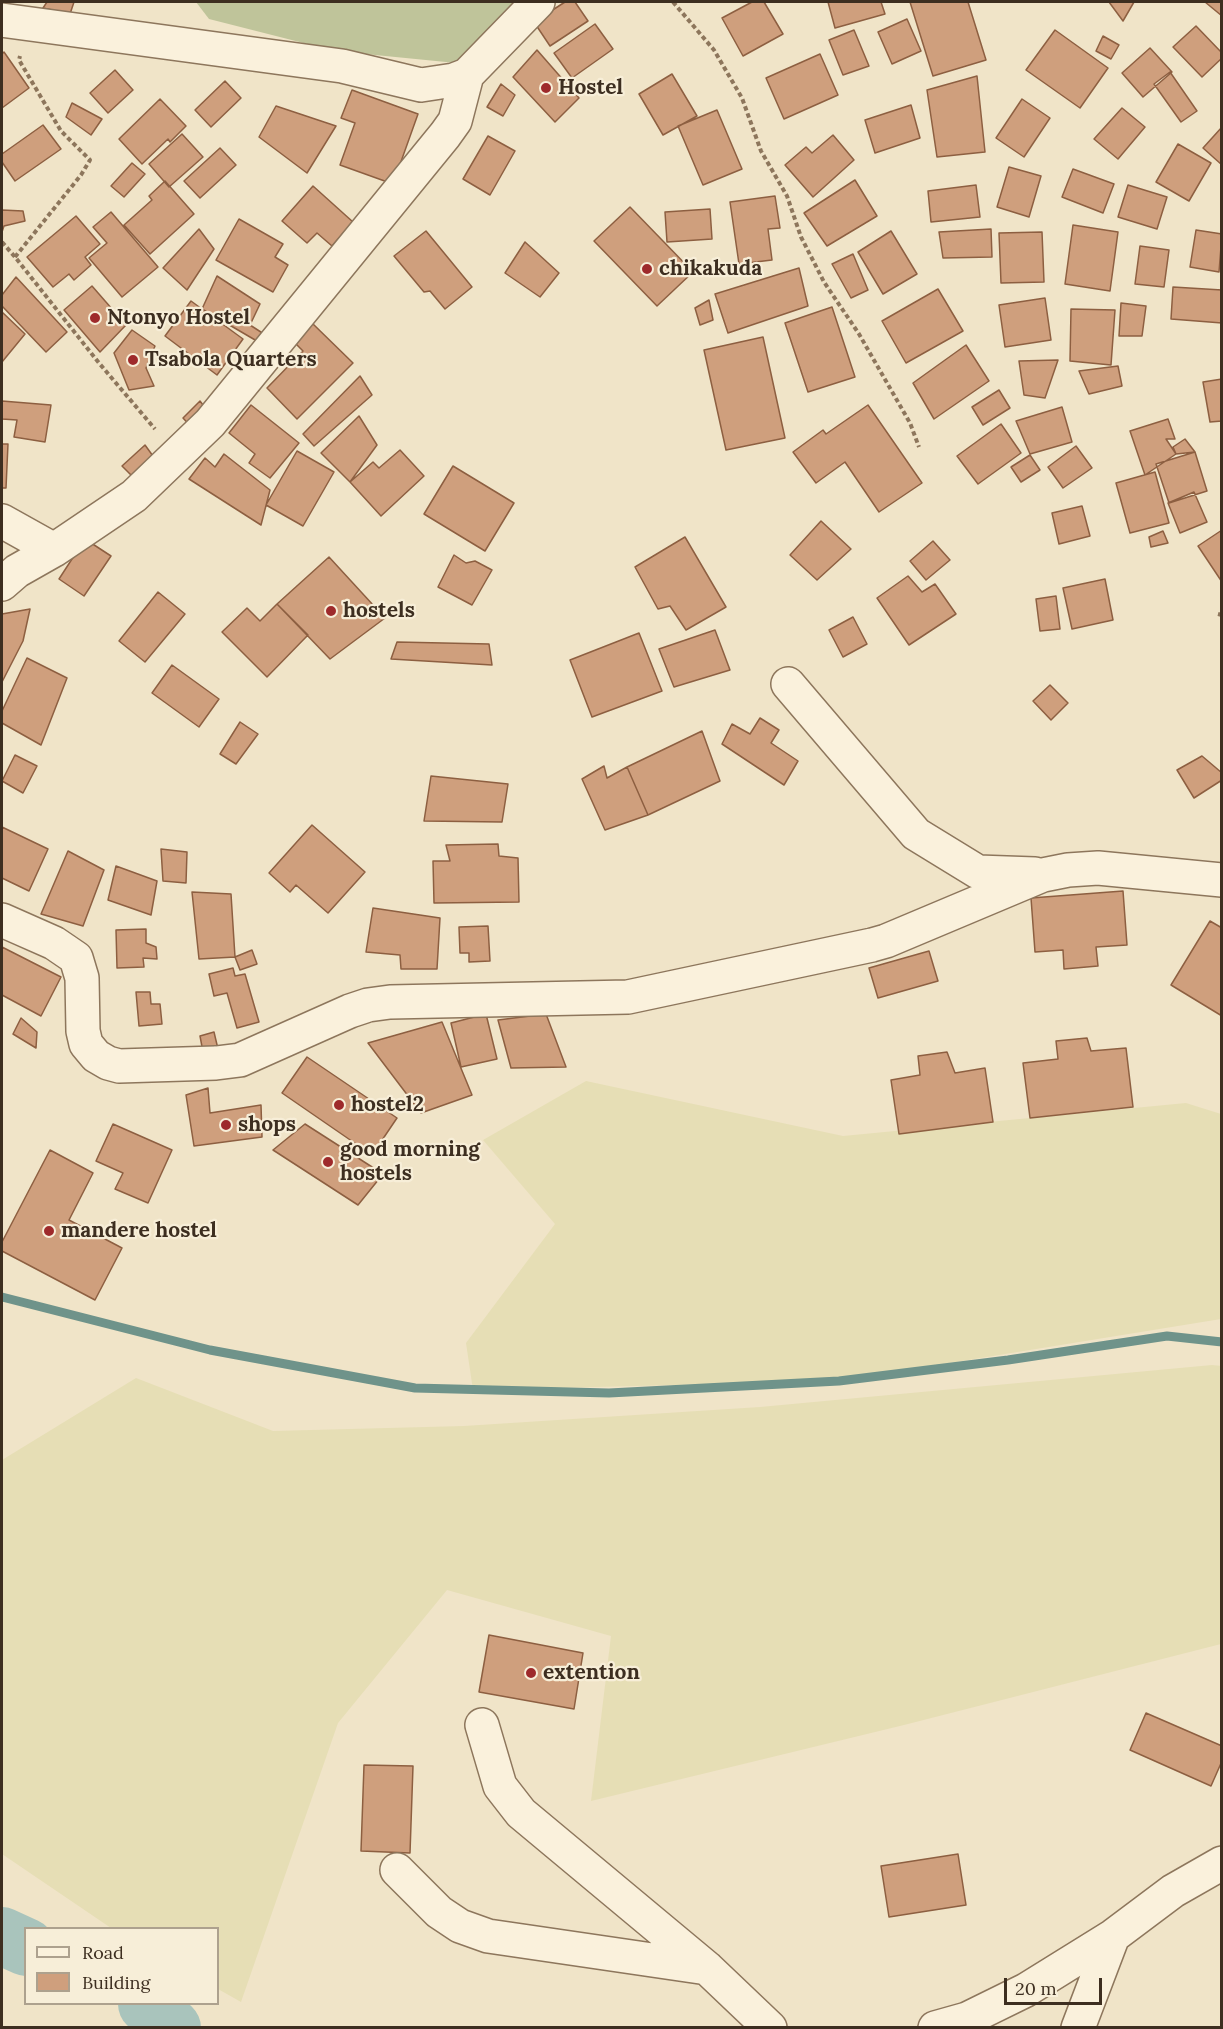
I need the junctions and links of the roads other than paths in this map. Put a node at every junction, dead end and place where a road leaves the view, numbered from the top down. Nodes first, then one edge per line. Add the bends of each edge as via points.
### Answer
1 (538, 2) edge
2 (13, 21) edge
3 (467, 75) junction
4 (2, 521) edge
5 (54, 550) junction
6 (9, 578) edge
7 (788, 684) dead end
8 (1043, 875) junction
9 (1221, 880) edge
10 (2, 920) edge
11 (482, 1725) dead end
12 (1221, 1863) edge
13 (397, 1870) dead end
14 (1113, 1936) junction
15 (707, 1968) junction
16 (770, 2028) edge
17 (935, 2028) edge
18 (1078, 2028) edge

1 - 3 street
2 - 3 street via 342,66 422,85
3 - 5 street via 455,121 445,135 210,423 134,496
4 - 5 street
5 - 6 street
7 - 8 street via 916,834 978,872
8 - 9 street via 1098,868
8 - 10 street via 872,945 628,997 390,1002 350,1011 240,1060 216,1063 127,1066 96,1056 83,1031 82,978 76,958 54,943
11 - 15 street via 500,1786 510,1801
12 - 14 street via 1173,1891
13 - 15 street via 439,1912 459,1926 488,1936
14 - 17 street via 1026,1990 967,2019
14 - 18 street
15 - 16 street

